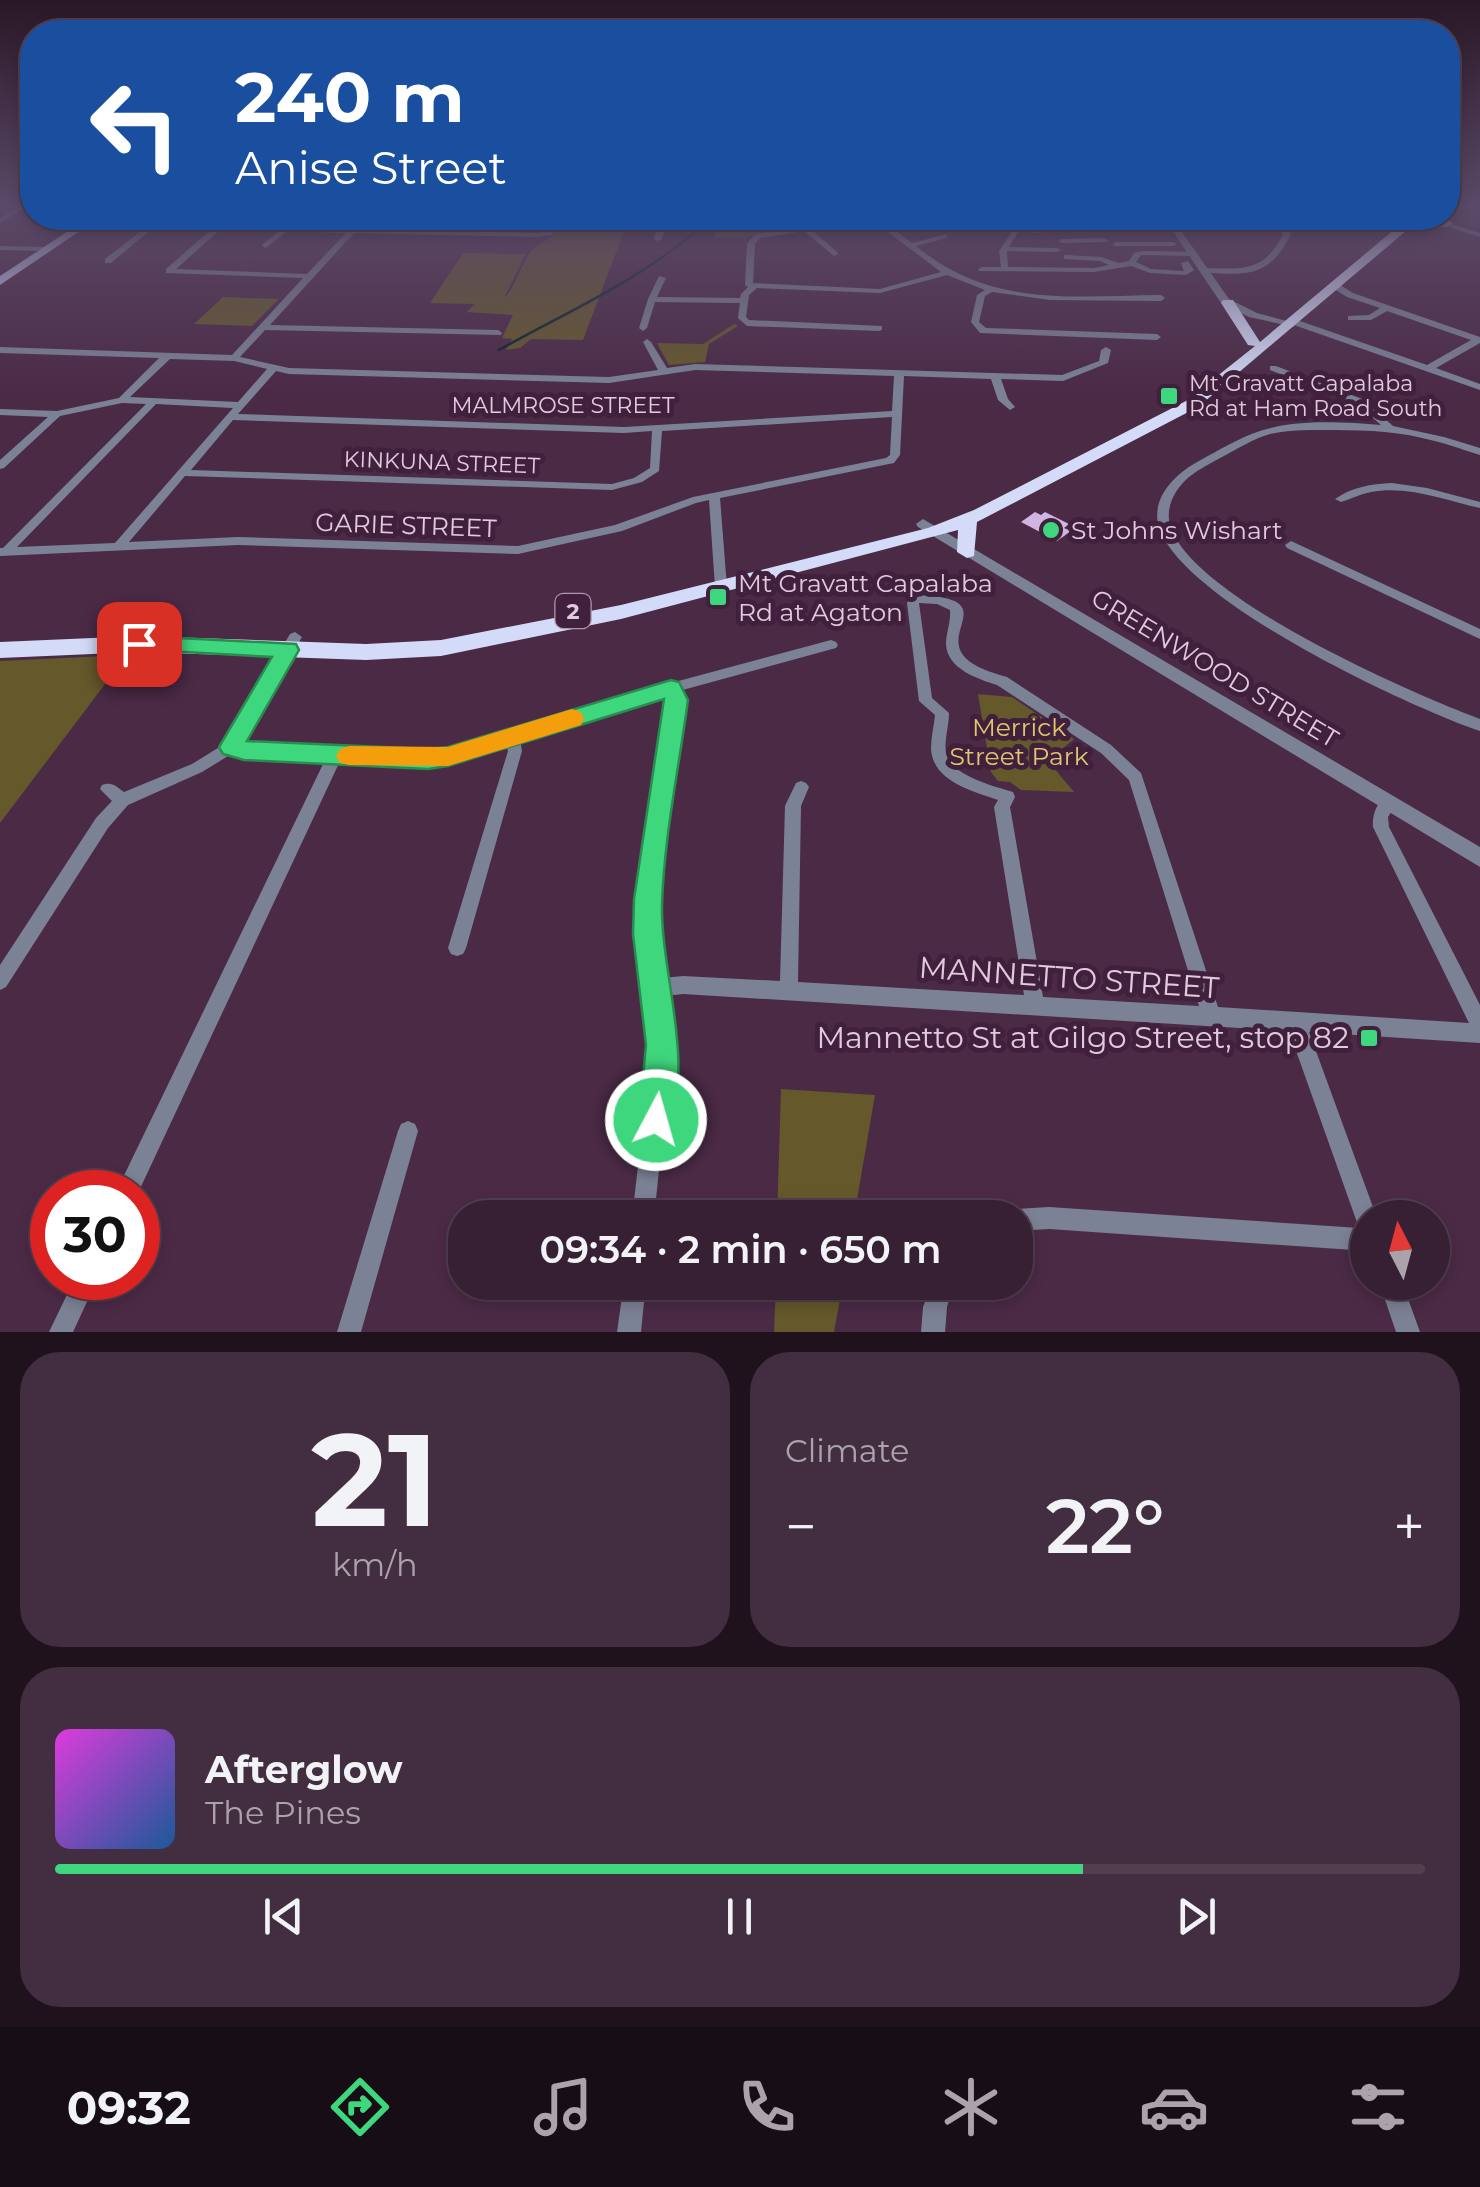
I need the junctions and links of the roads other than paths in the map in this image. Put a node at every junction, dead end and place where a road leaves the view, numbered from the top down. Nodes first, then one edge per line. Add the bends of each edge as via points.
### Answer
1 (173, 268) edge
2 (316, 268) edge
3 (749, 268) edge
4 (941, 268) edge
5 (1013, 268) edge
6 (1106, 268) edge
7 (1148, 268) edge
8 (1190, 268) edge
9 (1203, 268) edge
10 (1256, 268) edge
11 (1347, 268) edge
12 (1352, 268) edge
13 (1206, 270) junction
14 (947, 273) junction
15 (309, 276) junction
16 (662, 278) dead end
17 (1214, 282) junction
18 (753, 287) junction
19 (1330, 290) junction
20 (989, 291) junction
21 (1161, 298) dead end
22 (652, 299) junction
23 (744, 302) junction
24 (1228, 303) junction
25 (1386, 308) junction
26 (1351, 318) dead end
27 (1288, 322) junction
28 (262, 327) junction
29 (643, 328) dead end
30 (878, 328) dead end
31 (1315, 331) junction
32 (498, 333) dead end
33 (1158, 337) dead end
34 (1479, 340) edge
35 (647, 342) dead end
36 (1253, 342) junction
37 (0, 350) edge
38 (1106, 350) dead end
39 (167, 356) junction
40 (234, 358) junction
41 (1272, 368) dead end
42 (272, 369) junction
43 (1428, 369) junction
44 (664, 372) junction
45 (899, 373) junction
46 (995, 376) junction
47 (1480, 387) edge
48 (122, 400) junction
49 (154, 401) junction
50 (239, 404) junction
51 (1010, 407) dead end
52 (0, 412) edge
53 (57, 414) junction
54 (897, 414) junction
55 (229, 417) junction
56 (1388, 426) junction
57 (658, 428) junction
58 (1480, 452) edge
59 (0, 466) edge
60 (181, 472) junction
61 (714, 495) junction
62 (1341, 499) dead end
63 (1480, 505) edge
64 (968, 520) junction
65 (929, 528) junction
66 (1290, 545) dead end
67 (119, 546) junction
68 (3, 552) edge
69 (967, 552) junction
70 (720, 581) junction
71 (1480, 634) edge
72 (0, 637) edge
73 (292, 643) junction
74 (831, 645) dead end
75 (0, 650) edge
76 (671, 688) junction
77 (1480, 725) edge
78 (512, 737) junction
79 (231, 747) junction
80 (336, 755) junction
81 (801, 787) dead end
82 (1389, 803) junction
83 (1480, 858) edge
84 (457, 948) dead end
85 (0, 980) edge
86 (655, 988) junction
87 (789, 990) junction
88 (1034, 1006) junction
89 (1212, 1017) junction
90 (1296, 1022) junction
91 (1480, 1024) edge
92 (1480, 1033) edge
93 (408, 1131) dead end
94 (138, 1170) edge
95 (645, 1200) edge
96 (1360, 1200) edge
97 (1033, 1219) edge
98 (1350, 1239) edge
99 (76, 1300) edge
100 (633, 1300) edge
101 (938, 1300) edge
102 (1396, 1300) edge
103 (61, 1332) edge
104 (349, 1332) edge
105 (629, 1332) edge
106 (933, 1332) edge
107 (1408, 1332) edge

1 - 15 street via 169,272
2 - 15 street
3 - 18 street
4 - 14 street
5 - 6 street
7 - 8 street
9 - 13 street
10 - 13 street
11 - 27 highway, 2
12 - 19 highway, 2
13 - 17 street
14 - 18 street via 880,291
14 - 20 street
15 - 28 street
16 - 22 street
17 - 24 street
17 - 27 street via 1240,303
18 - 23 street
19 - 25 street
19 - 27 highway, 2
20 - 21 street
20 - 33 street via 981,295 974,322 983,331
22 - 23 street
22 - 29 street
23 - 30 street via 747,324
24 - 27 street
24 - 36 highway
25 - 26 street
25 - 34 street
27 - 31 highway
27 - 31 highway
27 - 36 highway, 2
27 - 64 highway, 2 via 1192,404
28 - 32 street
28 - 40 street
31 - 43 street
34 - 43 street
35 - 44 street
36 - 65 highway, 2 via 1180,398
37 - 39 street
38 - 46 street via 1103,363 1072,377
39 - 40 street
39 - 48 street
40 - 42 street
41 - 56 street via 1359,401
42 - 44 street via 609,380
42 - 50 street
43 - 47 street
44 - 45 street via 714,367
45 - 46 street
45 - 54 street, GARIE STREET
46 - 51 street
48 - 49 street
48 - 53 street
49 - 50 street
49 - 68 street
50 - 55 street
52 - 53 street
53 - 59 street
54 - 57 street, MALMROSE STREET
54 - 61 street, GARIE STREET via 890,461
55 - 57 street, MALMROSE STREET
55 - 60 street
56 - 58 street
56 - 77 street via 1291,428 1246,440 1183,474 1165,501 1166,533 1196,573 1230,598 1407,695
57 - 60 street, KINKUNA STREET via 655,469 612,487
60 - 67 street
61 - 67 street, GARIE STREET via 618,528 518,550 238,541
61 - 70 street
62 - 63 street via 1366,487 1392,486
64 - 65 highway, 2
64 - 69 highway
65 - 69 street, GREENWOOD STREET
65 - 70 highway, 2
66 - 71 street
67 - 68 street, GARIE STREET
69 - 82 street, GREENWOOD STREET
70 - 73 highway, 2 via 467,645 387,652
72 - 73 highway, 2 via 145,631
73 - 75 highway, 2
73 - 79 street
74 - 76 street
76 - 78 street
76 - 86 street via 676,700 648,899
78 - 80 street via 428,759
78 - 84 street via 515,751
79 - 80 street
79 - 85 street via 197,768 115,794
80 - 94 street
81 - 87 street via 794,806
82 - 83 street, GREENWOOD STREET
82 - 91 street via 1381,827
86 - 87 street, MANNETTO STREET
86 - 95 street via 662,1063
87 - 88 street, MANNETTO STREET
88 - 89 street, MANNETTO STREET
88 - 89 street via 1002,807 1007,797 961,779 939,754 942,713 924,693 916,599 957,608 957,658 1106,749 1136,778
89 - 90 street, MANNETTO STREET
90 - 92 street, MANNETTO STREET
90 - 96 street
93 - 104 street
97 - 98 street
99 - 103 street
100 - 105 street
101 - 106 street
102 - 107 street

